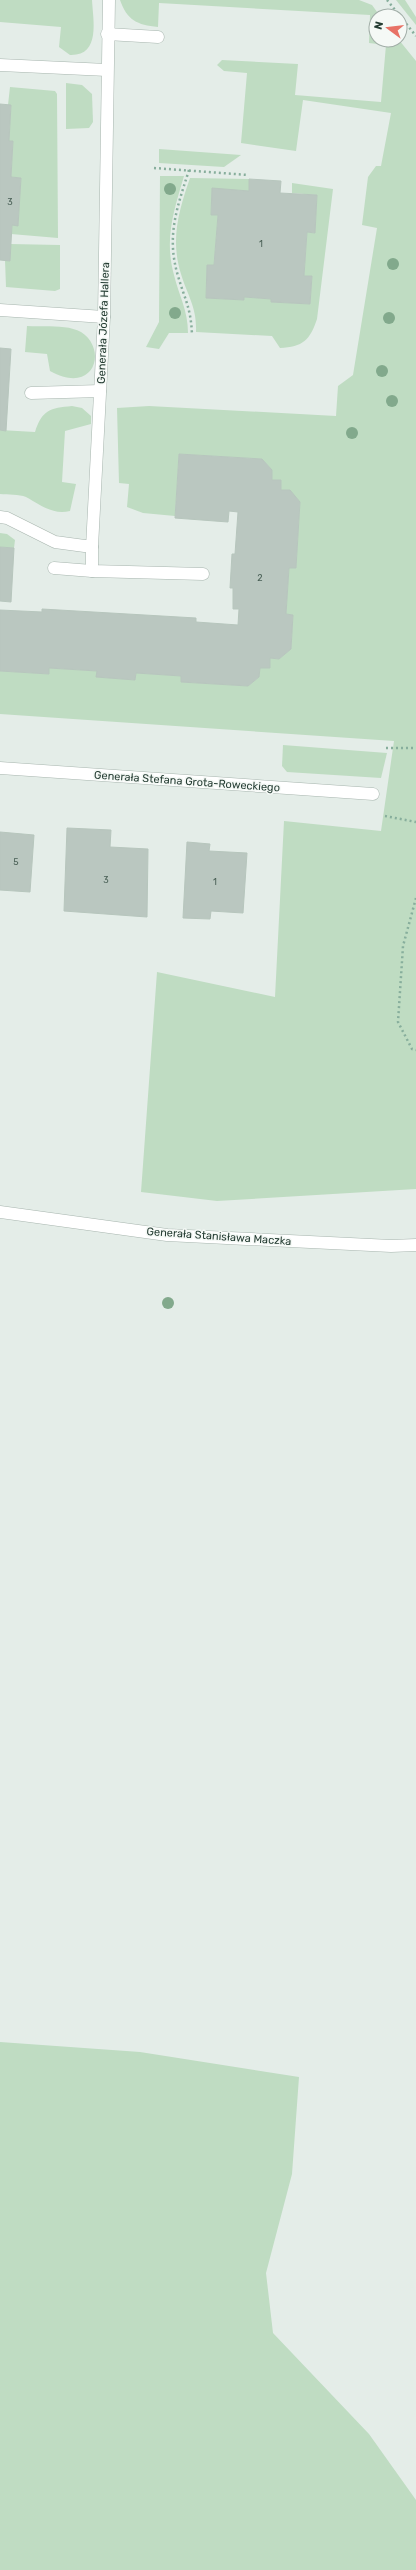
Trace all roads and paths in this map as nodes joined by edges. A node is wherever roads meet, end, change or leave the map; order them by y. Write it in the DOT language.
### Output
graph roads {
  1 [pos="109,0"];
  2 [pos="387,0"];
  3 [pos="394,8"];
  4 [pos="408,26"];
  5 [pos="107,34"];
  6 [pos="158,36"];
  7 [pos="416,36"];
  8 [pos="0,65"];
  9 [pos="107,70"];
  10 [pos="154,168"];
  11 [pos="189,170"];
  12 [pos="248,175"];
  13 [pos="0,310"];
  14 [pos="104,317"];
  15 [pos="192,335"];
  16 [pos="100,390"];
  17 [pos="31,393"];
  18 [pos="0,517"];
  19 [pos="92,547"];
  20 [pos="54,568"];
  21 [pos="92,570"];
  22 [pos="203,574"];
  23 [pos="386,748"];
  24 [pos="416,748"];
  25 [pos="0,768"];
  26 [pos="373,794"];
  27 [pos="377,814"];
  28 [pos="416,822"];
  29 [pos="416,898"];
  30 [pos="416,1050"];
  31 [pos="0,1212"];
  32 [pos="416,1245"];
  1 -- 5 [label="street, Generała Józefa Hallera"];
  2 -- 3 [label="path"];
  4 -- 7 [label="path"];
  5 -- 6 [label="street"];
  5 -- 9 [label="street, Generała Józefa Hallera"];
  8 -- 9 [label="street"];
  9 -- 14 [label="street, Generała Józefa Hallera"];
  10 -- 11 [label="path"];
  11 -- 12 [label="path"];
  11 -- 15 [label="path"];
  13 -- 14 [label="street"];
  14 -- 16 [label="street, Generała Józefa Hallera"];
  16 -- 17 [label="street"];
  16 -- 19 [label="street, Generała Józefa Hallera"];
  18 -- 19 [label="street"];
  19 -- 21 [label="street, Generała Józefa Hallera"];
  20 -- 21 [label="street"];
  21 -- 22 [label="street"];
  23 -- 24 [label="path"];
  25 -- 26 [label="street, Generała Stefana Grota-Roweckiego"];
  27 -- 28 [label="path"];
  29 -- 30 [label="path"];
  31 -- 32 [label="street, Generała Stanisława Maczka"];
}
